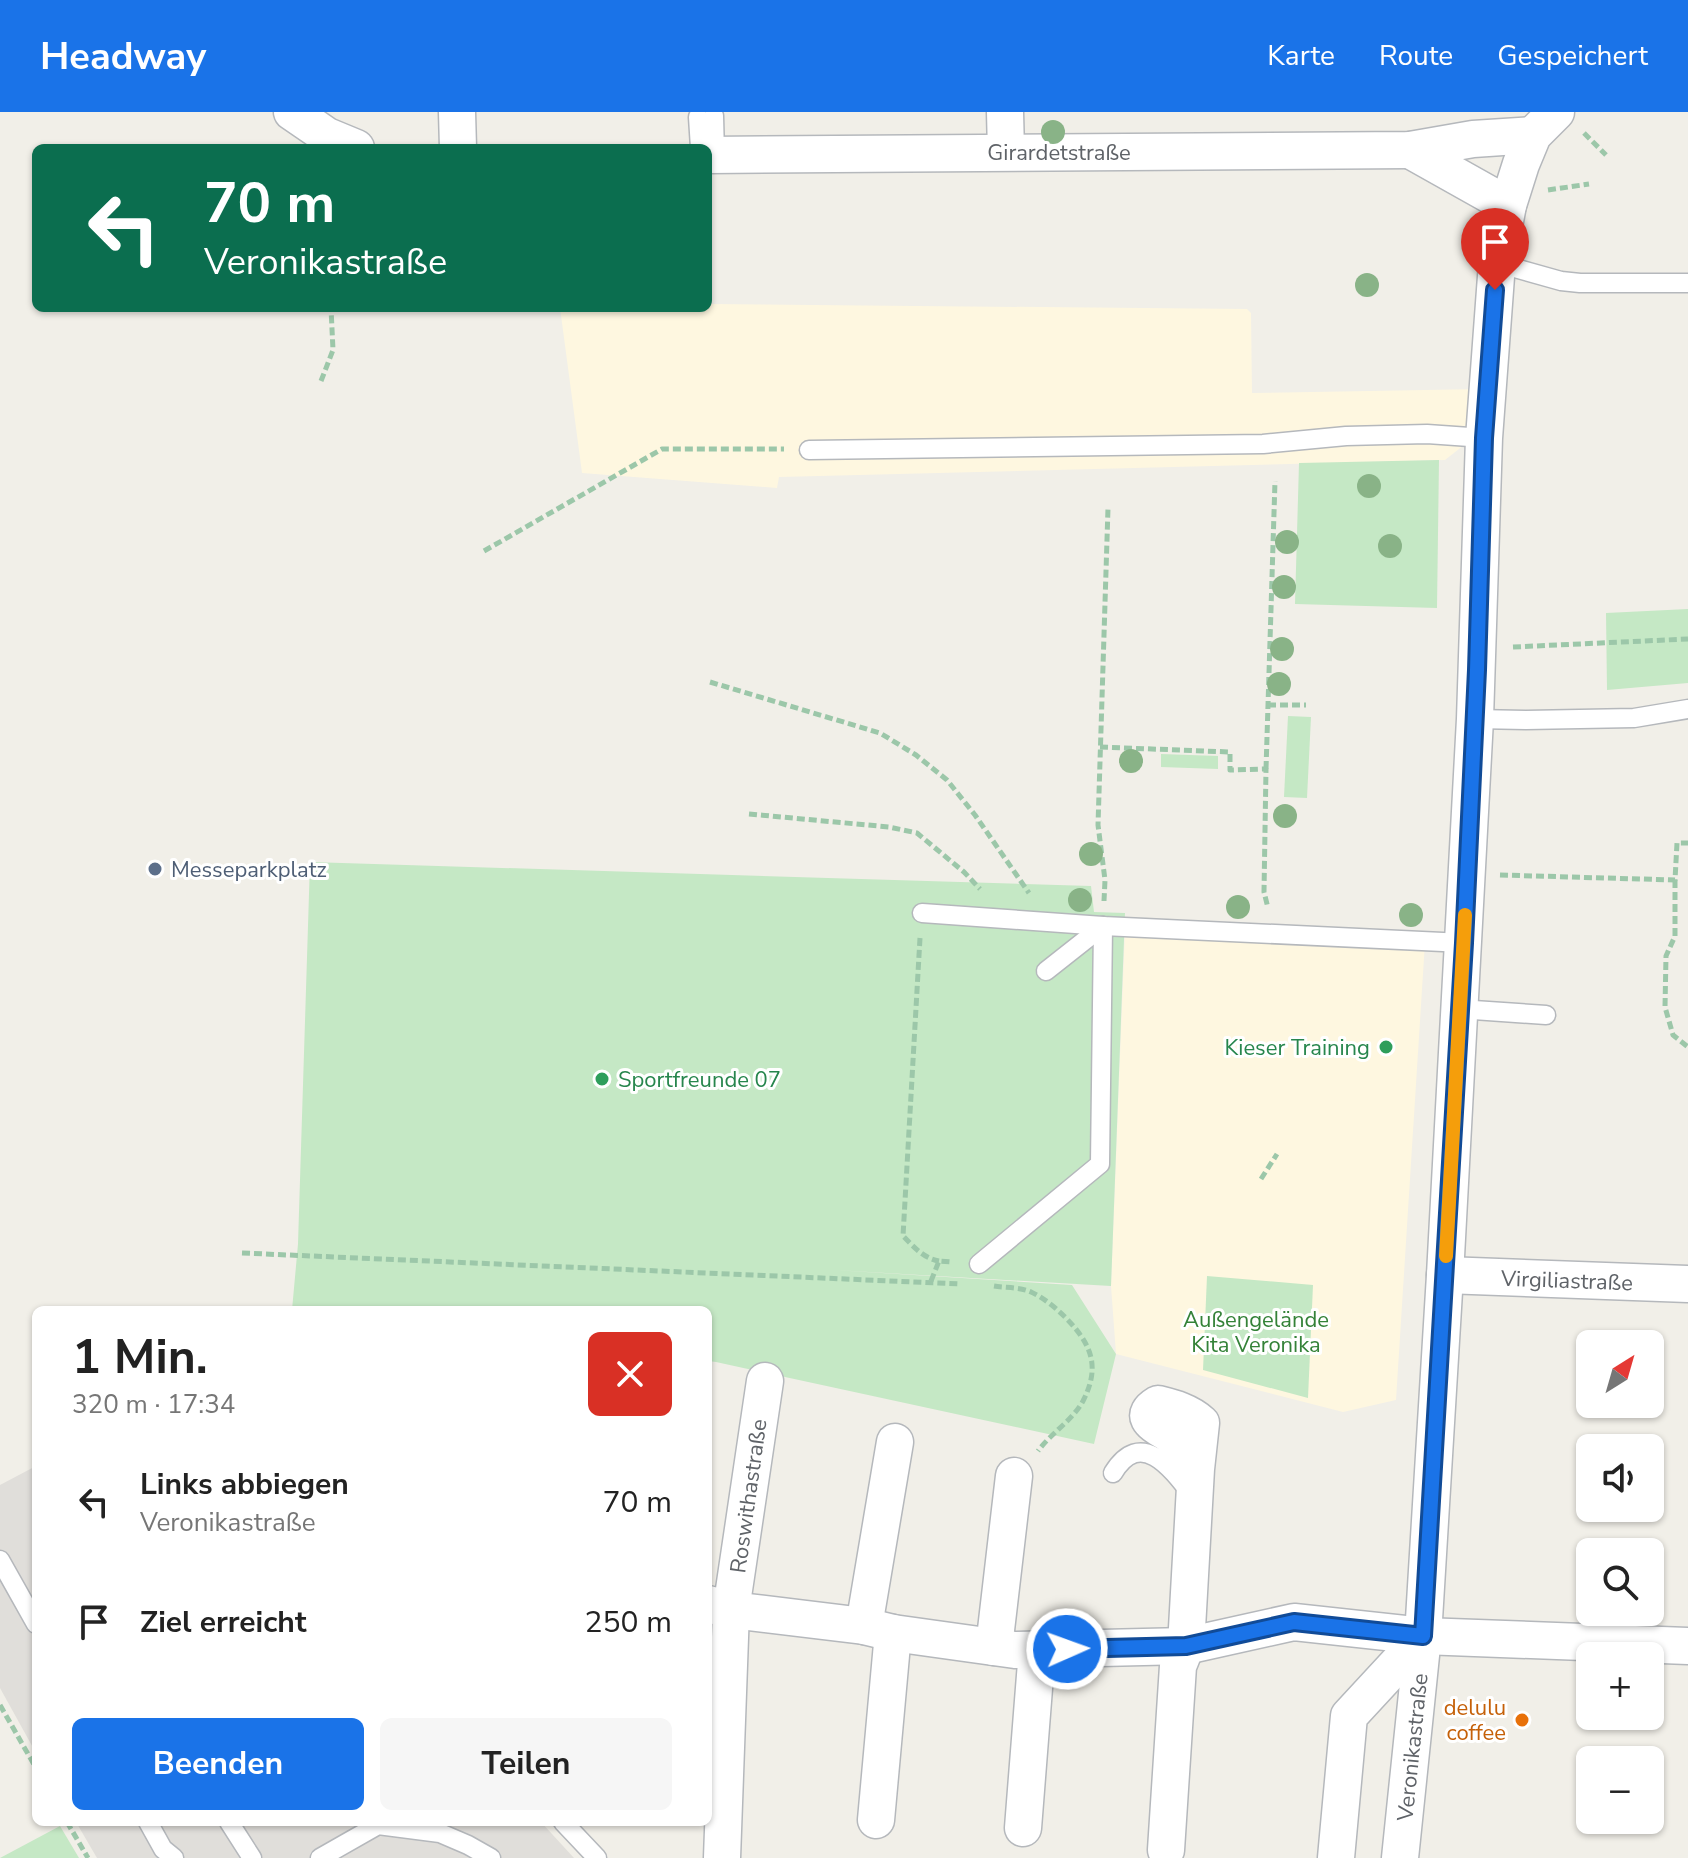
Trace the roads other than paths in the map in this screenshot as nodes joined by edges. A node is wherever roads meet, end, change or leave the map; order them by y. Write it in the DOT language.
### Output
graph roads {
  1 [pos="292,112"];
  2 [pos="457,112"];
  3 [pos="1005,112"];
  4 [pos="706,117"];
  5 [pos="1557,126"];
  6 [pos="346,144"];
  7 [pos="458,144"];
  8 [pos="708,144"];
  9 [pos="1410,150"];
  10 [pos="712,152"];
  11 [pos="1006,152"];
  12 [pos="1508,205"];
  13 [pos="1497,263"];
  14 [pos="1688,283"];
  15 [pos="1484,438"];
  16 [pos="809,450"];
  17 [pos="1688,709"];
  18 [pos="1475,719"];
  19 [pos="922,913"];
  20 [pos="1103,926"];
  21 [pos="1464,943"];
  22 [pos="1046,971"];
  23 [pos="1459,1009"];
  24 [pos="1546,1015"];
  25 [pos="979,1264"];
  26 [pos="1445,1275"];
  27 [pos="1688,1284"];
  28 [pos="765,1381"];
  29 [pos="895,1442"];
  30 [pos="1025,1464"];
  31 [pos="1113,1473"];
  32 [pos="1195,1483"];
  33 [pos="0,1560"];
  34 [pos="720,1607"];
  35 [pos="32,1617"];
  36 [pos="712,1628"];
  37 [pos="878,1630"];
  38 [pos="1423,1636"];
  39 [pos="1186,1646"];
  40 [pos="1688,1646"];
  41 [pos="994,1647"];
  42 [pos="1037,1650"];
  43 [pos="876,1820"];
  44 [pos="150,1826"];
  45 [pos="232,1826"];
  46 [pos="376,1826"];
  47 [pos="390,1826"];
  48 [pos="567,1826"];
  49 [pos="1023,1828"];
  50 [pos="1166,1850"];
  51 [pos="174,1858"];
  52 [pos="252,1858"];
  53 [pos="320,1858"];
  54 [pos="491,1858"];
  55 [pos="597,1858"];
  56 [pos="722,1858"];
  57 [pos="1336,1858"];
  58 [pos="1400,1858"];
  1 -- 6 [label="street"];
  2 -- 7 [label="street"];
  3 -- 11 [label="street"];
  4 -- 8 [label="lane"];
  5 -- 9 [label="street, Girardetstraße"];
  5 -- 12 [label="street, Veronikastraße"];
  9 -- 11 [label="street, Girardetstraße"];
  9 -- 12 [label="street, Girardetstraße"];
  10 -- 11 [label="street, Girardetstraße"];
  12 -- 13 [label="street, Veronikastraße"];
  13 -- 14 [label="lane"];
  13 -- 15 [label="street, Veronikastraße"];
  15 -- 16 [label="lane"];
  15 -- 18 [label="street, Veronikastraße"];
  17 -- 18 [label="lane"];
  18 -- 21 [label="street, Veronikastraße"];
  19 -- 20 [label="lane"];
  20 -- 21 [label="lane"];
  20 -- 22 [label="lane"];
  20 -- 25 [label="lane"];
  21 -- 23 [label="street, Veronikastraße"];
  23 -- 24 [label="lane"];
  23 -- 26 [label="street, Veronikastraße"];
  26 -- 27 [label="street, Virgiliastraße"];
  26 -- 38 [label="street, Veronikastraße"];
  28 -- 34 [label="street, Roswithastraße"];
  29 -- 37 [label="street"];
  30 -- 41 [label="street"];
  31 -- 32 [label="lane"];
  32 -- 39 [label="street"];
  33 -- 35 [label="lane"];
  34 -- 36 [label="street, Roswithastraße"];
  34 -- 37 [label="street"];
  34 -- 56 [label="street, Roswithastraße"];
  37 -- 41 [label="street"];
  37 -- 43 [label="street"];
  38 -- 39 [label="street"];
  38 -- 40 [label="street"];
  38 -- 57 [label="street, Veronikastraße"];
  38 -- 58 [label="street, Veronikastraße"];
  39 -- 42 [label="street"];
  39 -- 50 [label="street"];
  41 -- 42 [label="street"];
  42 -- 49 [label="street"];
  44 -- 51 [label="lane"];
  45 -- 52 [label="lane"];
  46 -- 53 [label="lane"];
  47 -- 54 [label="lane"];
  48 -- 55 [label="lane"];
}
